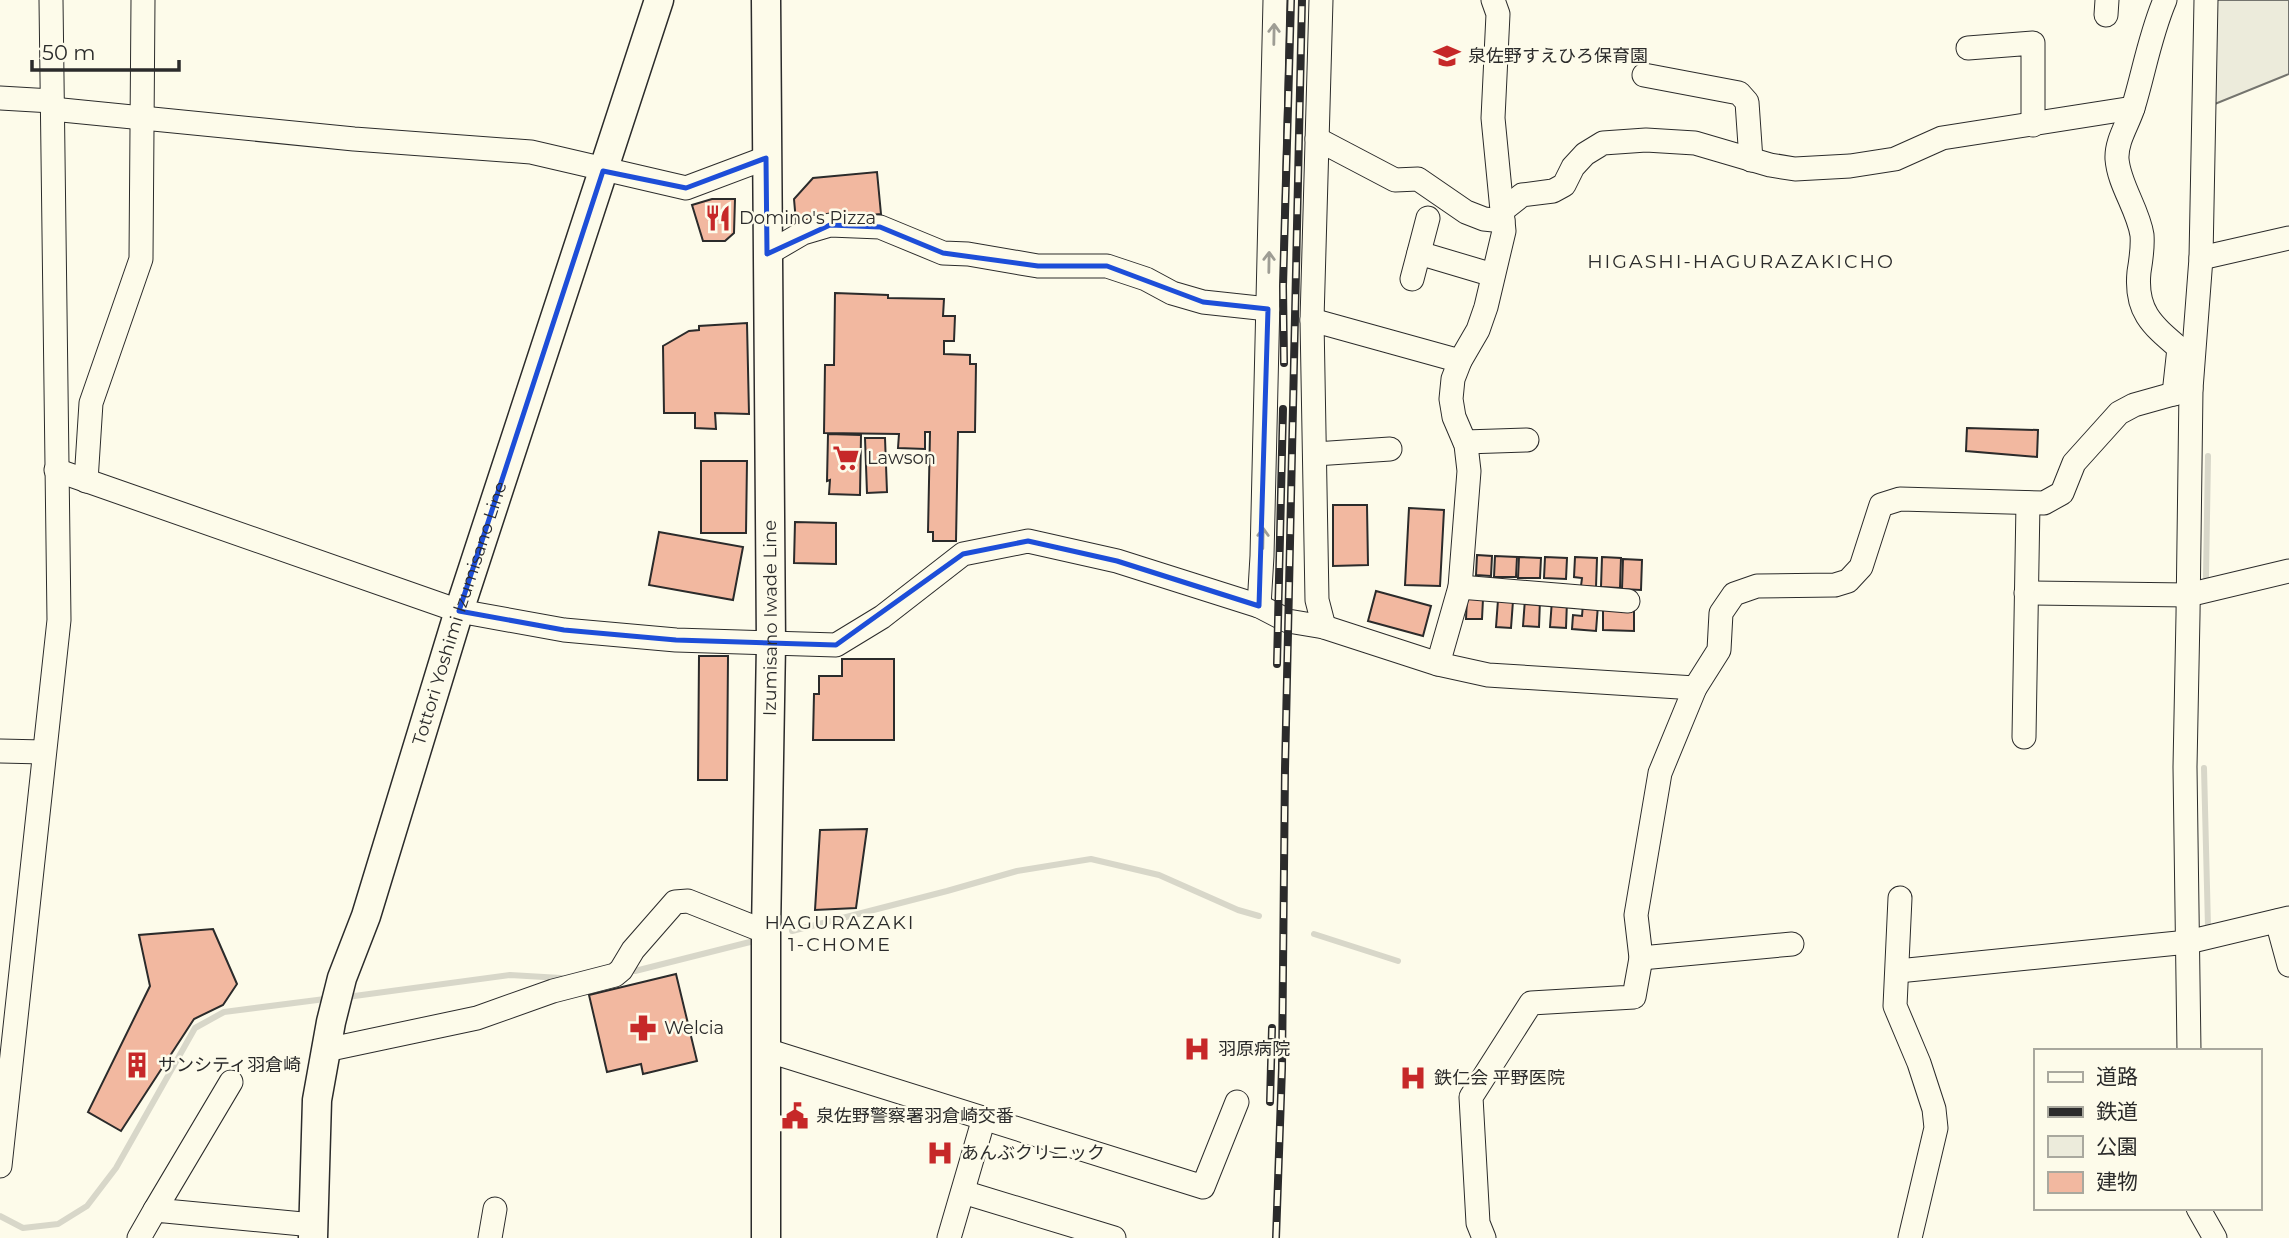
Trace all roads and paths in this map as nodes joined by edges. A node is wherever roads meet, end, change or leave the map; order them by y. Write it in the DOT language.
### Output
graph roads {
  1 [pos="51,0"];
  2 [pos="143,0"];
  3 [pos="659,0"];
  4 [pos="766,0"];
  5 [pos="1275,0"];
  6 [pos="1321,0"];
  7 [pos="1493,0"];
  8 [pos="2165,0"];
  9 [pos="2206,0"];
  10 [pos="1968,48"];
  11 [pos="1644,75"];
  12 [pos="0,98"];
  13 [pos="52,105"];
  14 [pos="2133,108"];
  15 [pos="140,118"];
  16 [pos="2033,125"];
  17 [pos="1317,139"];
  18 [pos="766,158"];
  19 [pos="1751,160"];
  20 [pos="603,170"];
  21 [pos="1503,215"];
  22 [pos="1428,218"];
  23 [pos="2289,238"];
  24 [pos="1419,253"];
  25 [pos="767,254"];
  26 [pos="2201,258"];
  27 [pos="1493,275"];
  28 [pos="1412,279"];
  29 [pos="1268,309"];
  30 [pos="1312,320"];
  31 [pos="1460,360"];
  32 [pos="2183,392"];
  33 [pos="1527,440"];
  34 [pos="1465,442"];
  35 [pos="1390,449"];
  36 [pos="1315,454"];
  37 [pos="56,470"];
  38 [pos="86,481"];
  39 [pos="2028,503"];
  40 [pos="2289,571"];
  41 [pos="1460,587"];
  42 [pos="2026,593"];
  43 [pos="2188,595"];
  44 [pos="1628,601"];
  45 [pos="1259,606"];
  46 [pos="459,611"];
  47 [pos="1324,627"];
  48 [pos="771,644"];
  49 [pos="1438,664"];
  50 [pos="1695,688"];
  51 [pos="2024,737"];
  52 [pos="0,751"];
  53 [pos="44,752"];
  54 [pos="1900,898"];
  55 [pos="2283,919"];
  56 [pos="766,932"];
  57 [pos="2188,942"];
  58 [pos="1792,944"];
  59 [pos="1641,958"];
  60 [pos="2289,965"];
  61 [pos="1898,971"];
  62 [pos="766,1049"];
  63 [pos="2189,1049"];
  64 [pos="326,1050"];
  65 [pos="231,1082"];
  66 [pos="1237,1102"];
  67 [pos="984,1118"];
  68 [pos="0,1166"];
  69 [pos="963,1192"];
  70 [pos="495,1209"];
  71 [pos="155,1210"];
  72 [pos="2199,1210"];
  73 [pos="313,1232"];
  74 [pos="139,1238"];
  75 [pos="490,1238"];
  76 [pos="766,1238"];
  77 [pos="949,1238"];
  78 [pos="1114,1238"];
  79 [pos="1484,1238"];
  80 [pos="1910,1238"];
  81 [pos="2215,1238"];
  1 -- 13 [label="street"];
  2 -- 15 [label="street"];
  3 -- 20 [label="main road, Tottori Yoshimi Izumisano Line"];
  4 -- 18 [label="main road, Izumisano Iwade Line"];
  29 -- 5 [label="street, one-way"];
  6 -- 17 [label="street"];
  7 -- 21 [label="street"];
  8 -- 14 [label="street"];
  9 -- 26 [label="street"];
  10 -- 16 [label="street"];
  11 -- 19 [label="street"];
  12 -- 13 [label="street"];
  13 -- 15 [label="street"];
  13 -- 37 [label="street"];
  14 -- 16 [label="street"];
  14 -- 32 [label="street"];
  15 -- 20 [label="street"];
  15 -- 38 [label="street"];
  16 -- 19 [label="street"];
  17 -- 21 [label="street"];
  17 -- 30 [label="street"];
  18 -- 20 [label="street"];
  18 -- 25 [label="main road, Izumisano Iwade Line"];
  19 -- 21 [label="street"];
  20 -- 46 [label="main road, Tottori Yoshimi Izumisano Line"];
  21 -- 27 [label="street"];
  22 -- 24 [label="street"];
  23 -- 26 [label="street"];
  24 -- 27 [label="street"];
  24 -- 28 [label="street"];
  25 -- 29 [label="street"];
  25 -- 48 [label="main road, Izumisano Iwade Line"];
  26 -- 32 [label="street"];
  27 -- 31 [label="street"];
  45 -- 29 [label="street, one-way"];
  30 -- 31 [label="street"];
  30 -- 36 [label="street"];
  31 -- 34 [label="street"];
  32 -- 39 [label="street"];
  32 -- 43 [label="street"];
  33 -- 34 [label="street"];
  34 -- 41 [label="street"];
  35 -- 36 [label="street"];
  36 -- 47 [label="street"];
  37 -- 38 [label="street"];
  37 -- 53 [label="street"];
  38 -- 46 [label="street"];
  39 -- 42 [label="street"];
  39 -- 50 [label="street"];
  40 -- 43 [label="street"];
  41 -- 44 [label="street"];
  41 -- 49 [label="street"];
  42 -- 43 [label="street"];
  42 -- 51 [label="street"];
  43 -- 57 [label="street"];
  45 -- 47 [label="street"];
  45 -- 48 [label="street"];
  46 -- 48 [label="street"];
  46 -- 64 [label="main road, Tottori Yoshimi Izumisano Line"];
  47 -- 49 [label="street"];
  48 -- 56 [label="main road, Izumisano Iwade Line"];
  49 -- 50 [label="street"];
  50 -- 59 [label="street"];
  52 -- 53 [label="street"];
  53 -- 68 [label="street"];
  54 -- 61 [label="street"];
  55 -- 57 [label="street"];
  55 -- 60 [label="street"];
  56 -- 62 [label="main road, Izumisano Iwade Line"];
  56 -- 64 [label="street"];
  57 -- 61 [label="street"];
  57 -- 63 [label="street"];
  58 -- 59 [label="street"];
  59 -- 79 [label="street"];
  61 -- 80 [label="street"];
  62 -- 67 [label="street"];
  62 -- 76 [label="main road, Izumisano Iwade Line"];
  64 -- 73 [label="main road, Tottori Yoshimi Izumisano Line"];
  65 -- 71 [label="street"];
  66 -- 67 [label="street"];
  67 -- 69 [label="street"];
  69 -- 77 [label="street"];
  69 -- 78 [label="street"];
  70 -- 75 [label="street"];
  71 -- 73 [label="street"];
  71 -- 74 [label="street"];
  72 -- 81 [label="street"];
}
